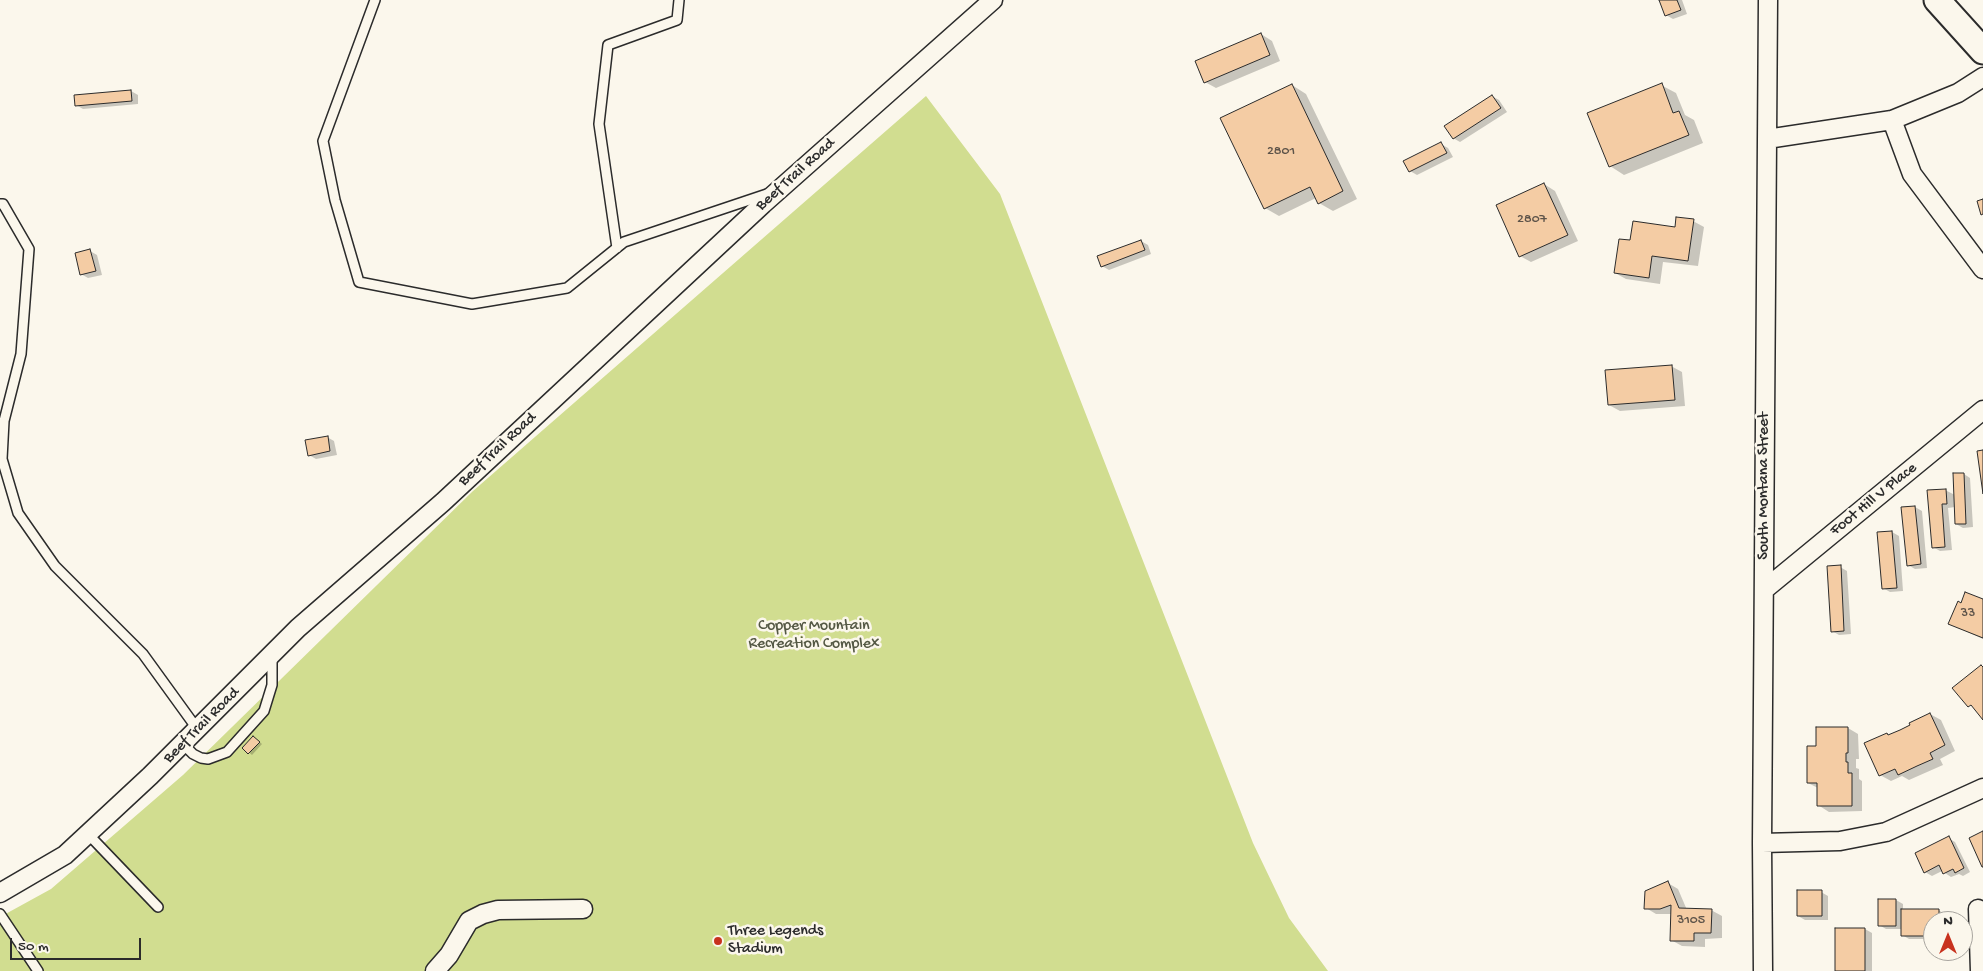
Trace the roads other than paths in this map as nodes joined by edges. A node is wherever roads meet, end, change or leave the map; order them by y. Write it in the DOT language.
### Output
graph roads {
  1 [pos="375,0"];
  2 [pos="680,0"];
  3 [pos="993,0"];
  4 [pos="1768,0"];
  5 [pos="1937,0"];
  6 [pos="1983,51"];
  7 [pos="1983,77"];
  8 [pos="1892,120"];
  9 [pos="1767,139"];
  10 [pos="779,189"];
  11 [pos="0,204"];
  12 [pos="617,248"];
  13 [pos="1983,269"];
  14 [pos="1983,410"];
  15 [pos="1764,590"];
  16 [pos="272,657"];
  17 [pos="198,730"];
  18 [pos="183,744"];
  19 [pos="1983,788"];
  20 [pos="88,834"];
  21 [pos="1762,843"];
  22 [pos="0,893"];
  23 [pos="158,907"];
  24 [pos="1978,909"];
  25 [pos="583,910"];
  26 [pos="0,914"];
  27 [pos="38,971"];
  28 [pos="435,971"];
  29 [pos="1763,971"];
  30 [pos="1980,971"];
  1 -- 12 [label="lane"];
  2 -- 12 [label="lane"];
  3 -- 10 [label="street, Beef Trail Road"];
  4 -- 9 [label="street, South Montana Street"];
  5 -- 6 [label="street"];
  7 -- 8 [label="street"];
  8 -- 9 [label="street"];
  8 -- 13 [label="street"];
  9 -- 15 [label="street, South Montana Street"];
  10 -- 12 [label="lane"];
  10 -- 16 [label="street, Beef Trail Road"];
  11 -- 17 [label="lane"];
  14 -- 15 [label="street, Foot Hill V Place"];
  15 -- 21 [label="street, South Montana Street"];
  16 -- 17 [label="street, Beef Trail Road"];
  16 -- 18 [label="lane"];
  17 -- 18 [label="street, Beef Trail Road"];
  18 -- 20 [label="street, Beef Trail Road"];
  19 -- 21 [label="street"];
  20 -- 22 [label="street, Beef Trail Road"];
  20 -- 23 [label="lane"];
  21 -- 29 [label="street, South Montana Street"];
  24 -- 30 [label="street"];
  25 -- 28 [label="street"];
  26 -- 27 [label="lane"];
}
